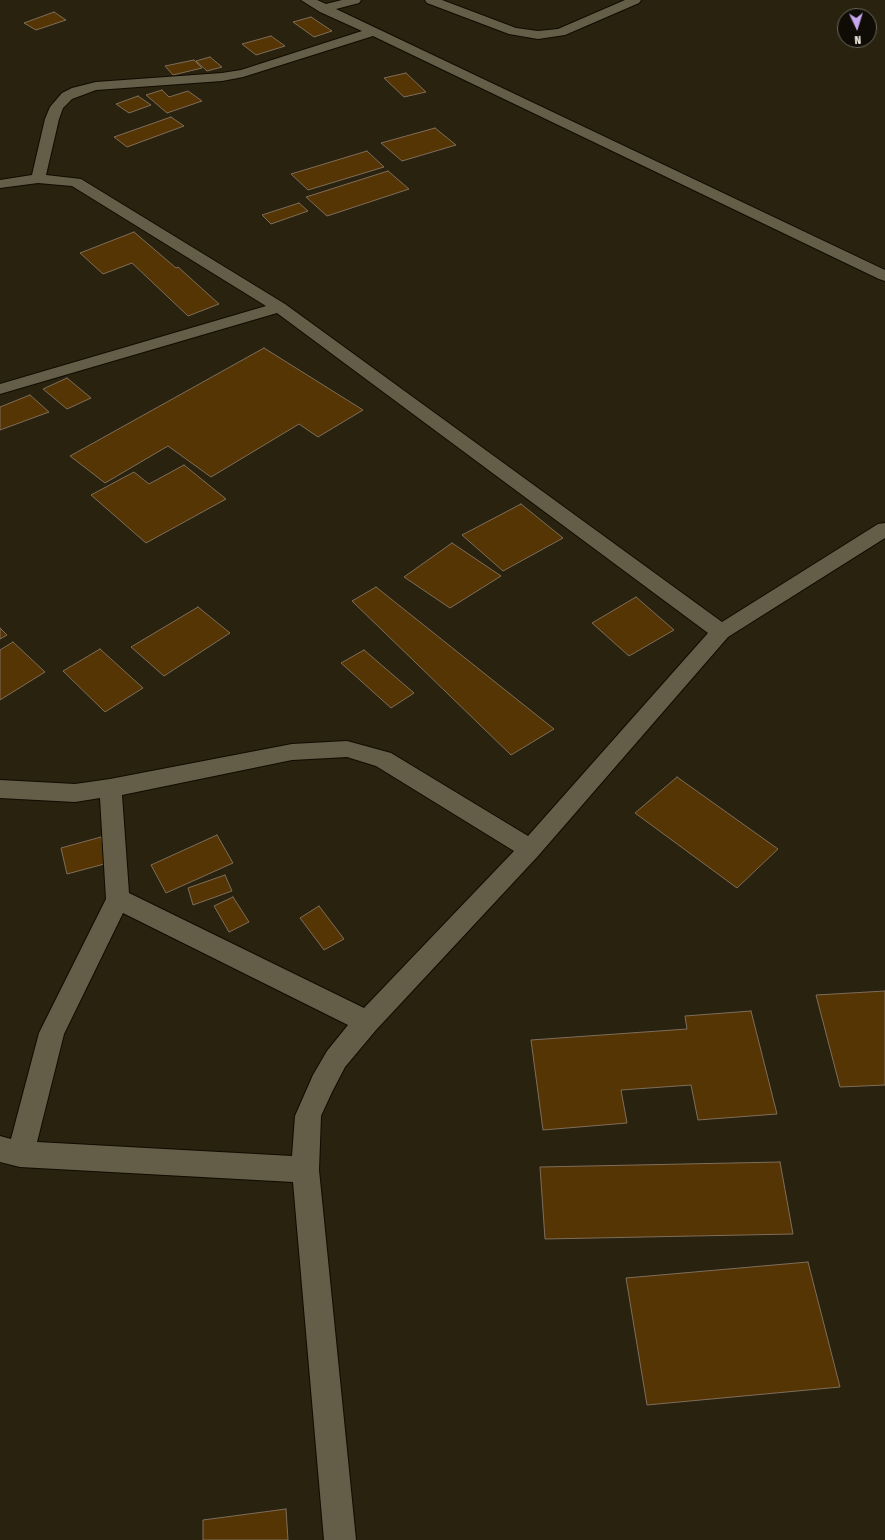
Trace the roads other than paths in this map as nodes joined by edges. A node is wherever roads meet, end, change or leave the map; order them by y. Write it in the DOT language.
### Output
graph roads {
  1 [pos="307,0"];
  2 [pos="355,0"];
  3 [pos="431,0"];
  4 [pos="635,0"];
  5 [pos="324,9"];
  6 [pos="373,32"];
  7 [pos="38,179"];
  8 [pos="0,184"];
  9 [pos="885,276"];
  10 [pos="279,307"];
  11 [pos="0,389"];
  12 [pos="885,529"];
  13 [pos="721,632"];
  14 [pos="110,788"];
  15 [pos="0,789"];
  16 [pos="530,849"];
  17 [pos="118,899"];
  18 [pos="367,1022"];
  19 [pos="10,1152"];
  20 [pos="305,1170"];
  21 [pos="340,1540"];
  1 -- 5 [label="street"];
  2 -- 5 [label="street"];
  3 -- 4 [label="street"];
  5 -- 6 [label="street"];
  6 -- 7 [label="street"];
  6 -- 9 [label="street"];
  7 -- 8 [label="street"];
  7 -- 10 [label="street"];
  10 -- 11 [label="street"];
  10 -- 13 [label="street"];
  12 -- 13 [label="street"];
  13 -- 16 [label="street"];
  14 -- 15 [label="street"];
  14 -- 16 [label="street"];
  14 -- 17 [label="street"];
  16 -- 18 [label="street"];
  17 -- 18 [label="street"];
  17 -- 19 [label="street"];
  18 -- 20 [label="street"];
  19 -- 20 [label="street"];
  20 -- 21 [label="street"];
}
